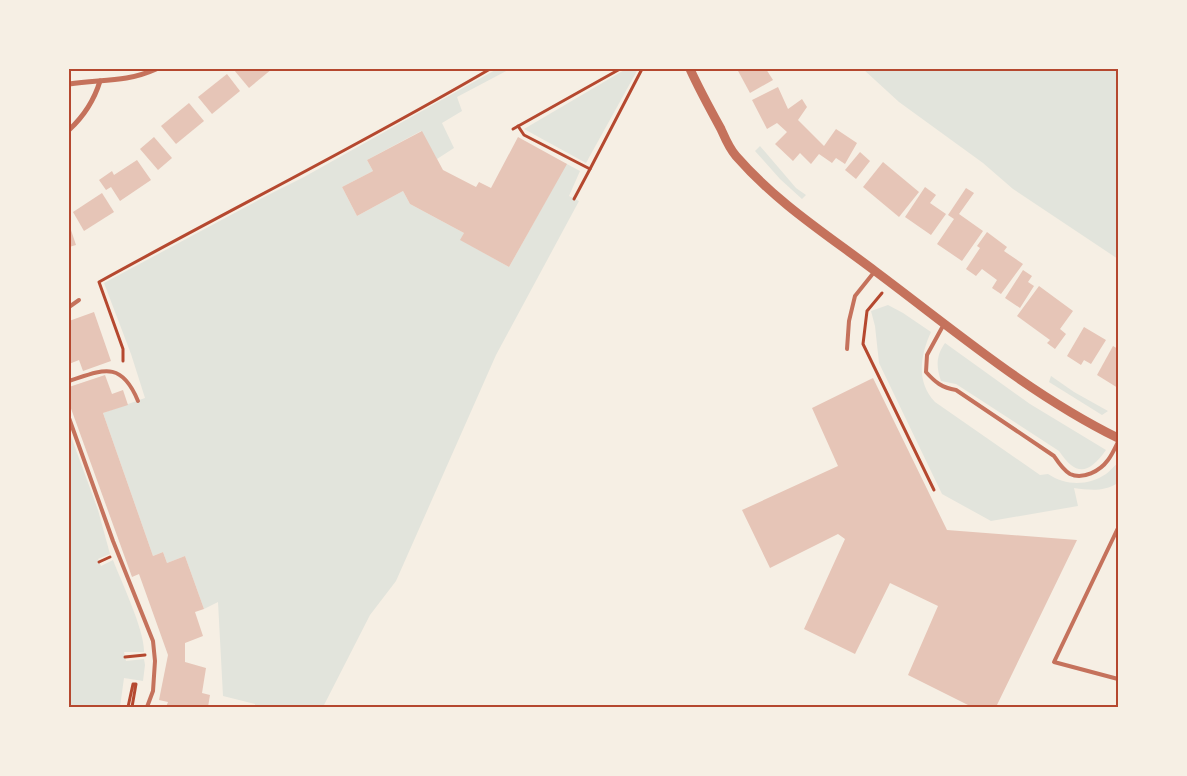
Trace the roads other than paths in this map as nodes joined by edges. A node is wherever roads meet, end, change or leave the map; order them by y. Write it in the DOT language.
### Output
graph roads {
  1 [pos="156,69"];
  2 [pos="690,69"];
  3 [pos="100,81"];
  4 [pos="69,84"];
  5 [pos="69,130"];
  6 [pos="875,271"];
  7 [pos="79,300"];
  8 [pos="69,307"];
  9 [pos="944,324"];
  10 [pos="847,349"];
  11 [pos="69,380"];
  12 [pos="138,401"];
  13 [pos="69,418"];
  14 [pos="1118,438"];
  15 [pos="1118,442"];
  16 [pos="1118,528"];
  17 [pos="1118,679"];
  18 [pos="147,707"];
  1 -- 3 [label="street"];
  2 -- 6 [label="street"];
  3 -- 4 [label="street"];
  3 -- 5 [label="street"];
  6 -- 9 [label="street"];
  6 -- 10 [label="lane"];
  7 -- 8 [label="lane"];
  9 -- 14 [label="street"];
  9 -- 15 [label="lane"];
  11 -- 12 [label="lane"];
  13 -- 18 [label="lane"];
  16 -- 17 [label="lane"];
}
